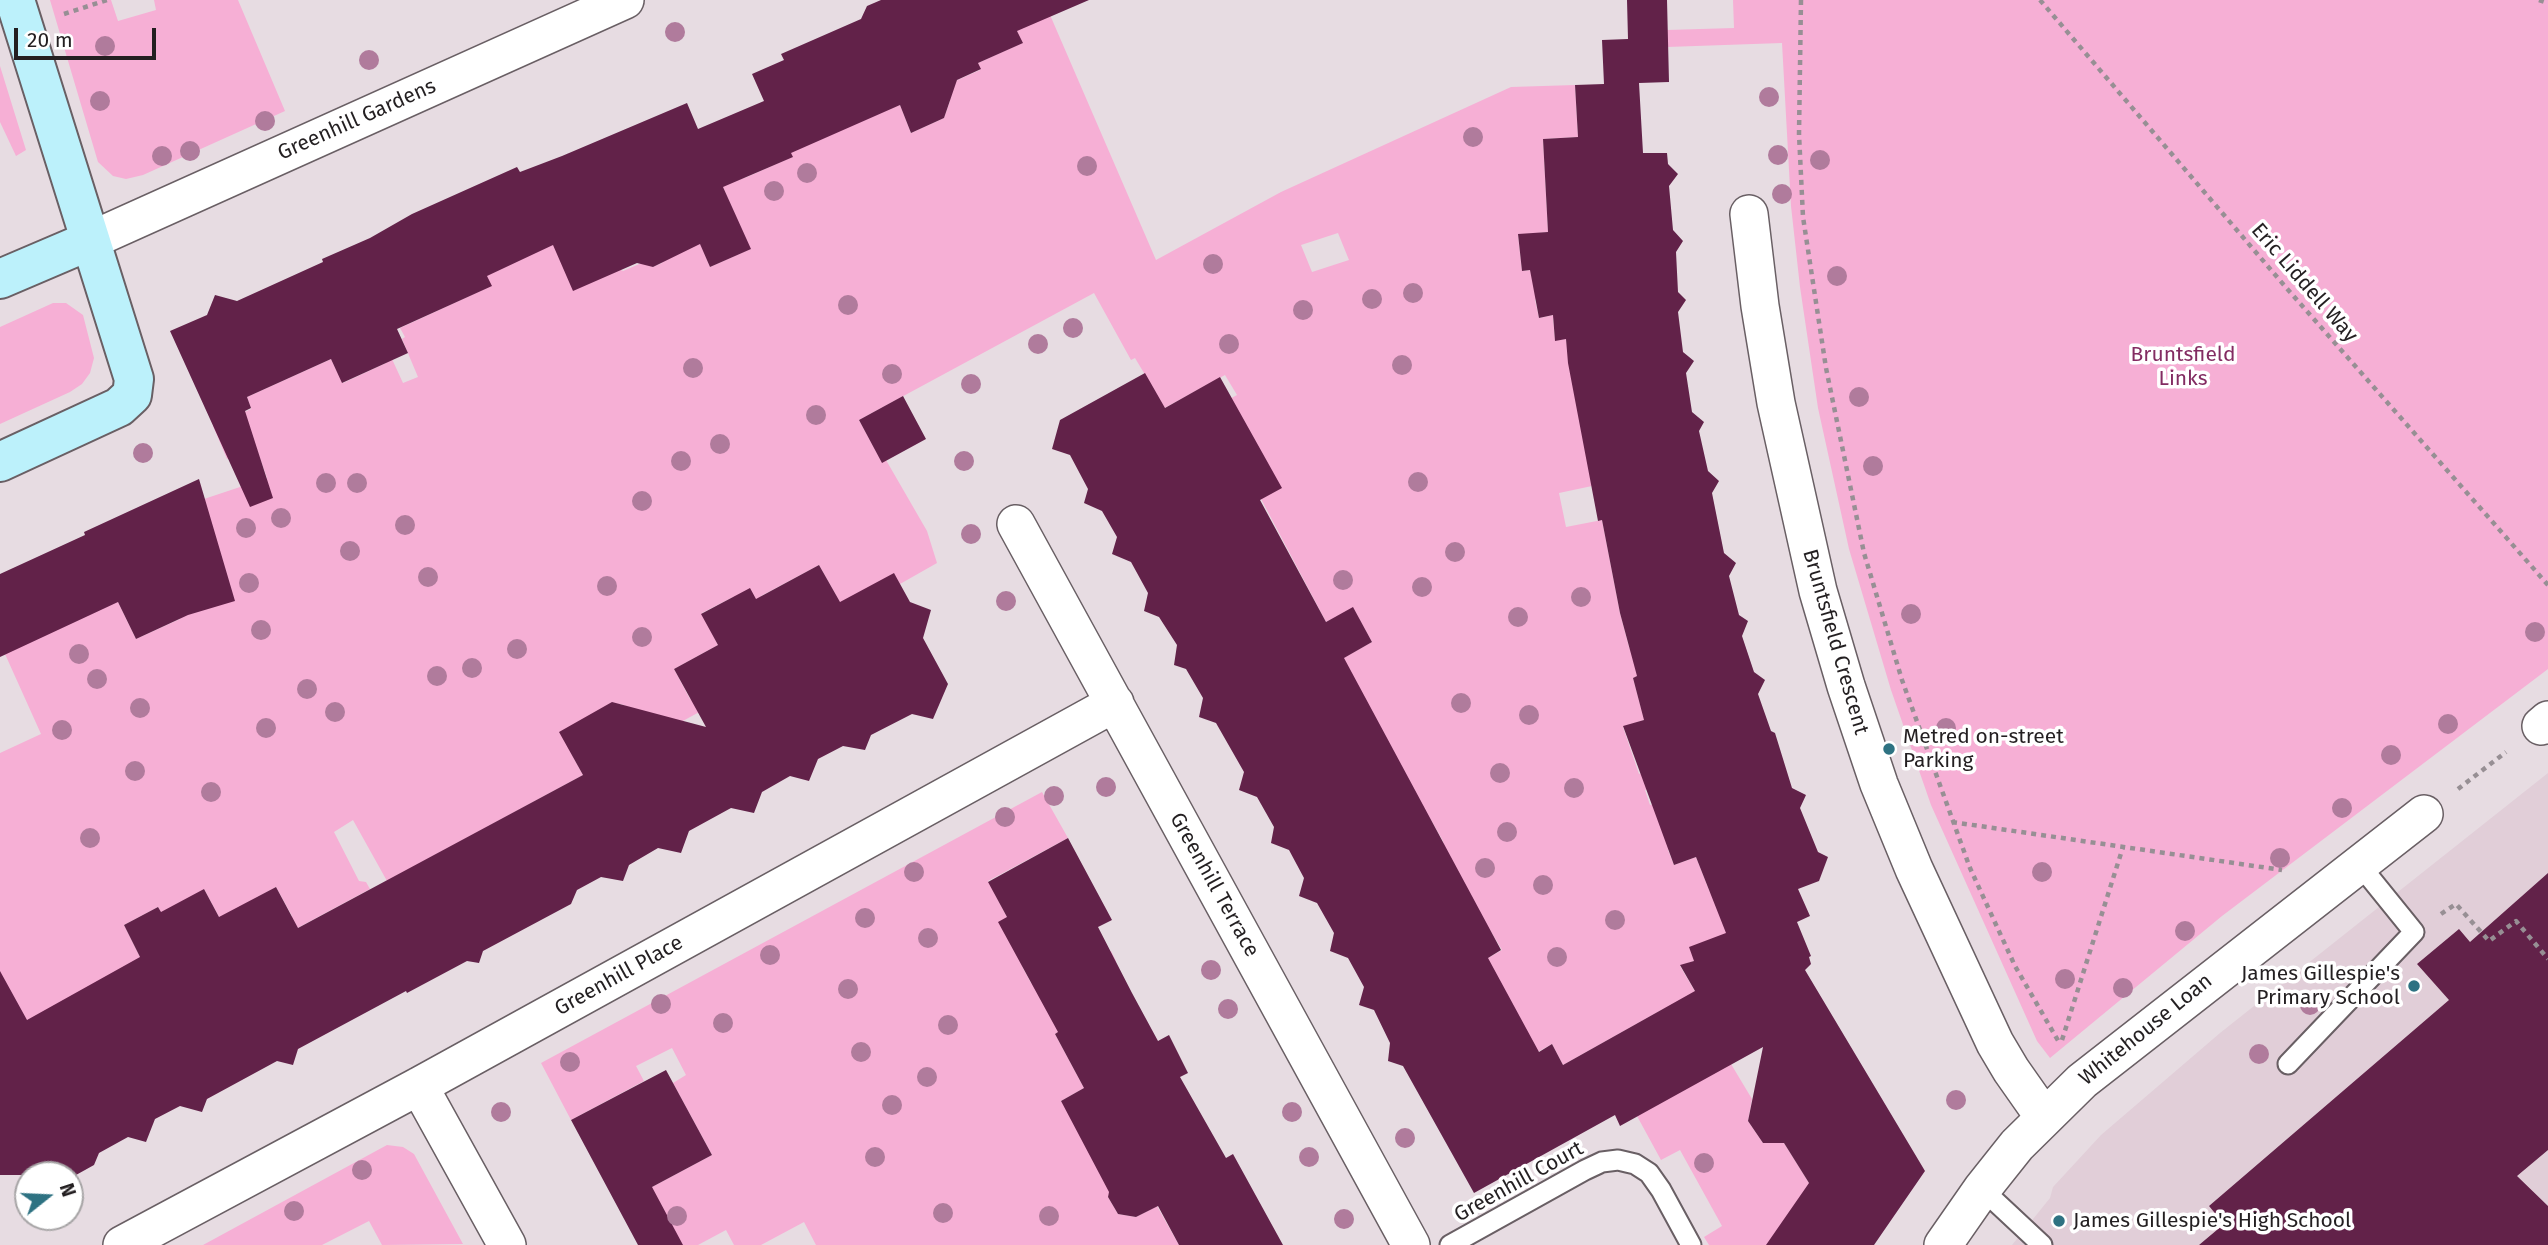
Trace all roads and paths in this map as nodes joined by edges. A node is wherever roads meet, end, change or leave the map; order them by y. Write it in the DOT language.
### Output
graph roads {
  1 [pos="15,0"];
  2 [pos="107,0"];
  3 [pos="625,0"];
  4 [pos="1801,0"];
  5 [pos="2040,0"];
  6 [pos="2539,0"];
  7 [pos="2548,3"];
  8 [pos="60,15"];
  9 [pos="1749,214"];
  10 [pos="89,241"];
  11 [pos="0,279"];
  12 [pos="0,461"];
  13 [pos="1016,524"];
  14 [pos="2548,585"];
  15 [pos="1115,704"];
  16 [pos="2544,723"];
  17 [pos="2424,814"];
  18 [pos="1952,822"];
  19 [pos="2123,847"];
  20 [pos="2349,871"];
  21 [pos="2413,932"];
  22 [pos="2548,959"];
  23 [pos="2060,1045"];
  24 [pos="2288,1064"];
  25 [pos="2082,1081"];
  26 [pos="419,1086"];
  27 [pos="2044,1117"];
  28 [pos="1982,1189"];
  29 [pos="122,1245"];
  30 [pos="507,1245"];
  31 [pos="1411,1245"];
  32 [pos="1450,1245"];
  33 [pos="1691,1245"];
  34 [pos="1942,1245"];
  35 [pos="2042,1245"];
  1 -- 10 [label="street"];
  2 -- 8 [label="path"];
  3 -- 10 [label="street, Greenhill Gardens"];
  4 -- 18 [label="path"];
  5 -- 14 [label="path, Eric Liddell Way"];
  6 -- 7 [label="path"];
  9 -- 27 [label="street, Bruntsfield Crescent"];
  10 -- 11 [label="street, Greenhill Gardens"];
  10 -- 12 [label="street"];
  13 -- 15 [label="street, Greenhill Terrace"];
  15 -- 26 [label="street, Greenhill Place"];
  15 -- 31 [label="street, Greenhill Terrace"];
  16 -- 17 [label="path"];
  17 -- 20 [label="street, Whitehouse Loan"];
  18 -- 19 [label="path"];
  18 -- 23 [label="path"];
  19 -- 20 [label="path"];
  19 -- 23 [label="path"];
  20 -- 21 [label="lane"];
  20 -- 25 [label="street, Whitehouse Loan"];
  21 -- 22 [label="path"];
  21 -- 24 [label="lane"];
  23 -- 25 [label="path"];
  25 -- 27 [label="street, Whitehouse Loan"];
  26 -- 29 [label="street, Greenhill Place"];
  26 -- 30 [label="street"];
  27 -- 28 [label="street, Whitehouse Loan"];
  28 -- 34 [label="street, Whitehouse Loan"];
  28 -- 35 [label="lane"];
  32 -- 33 [label="lane, Greenhill Court"];
}
